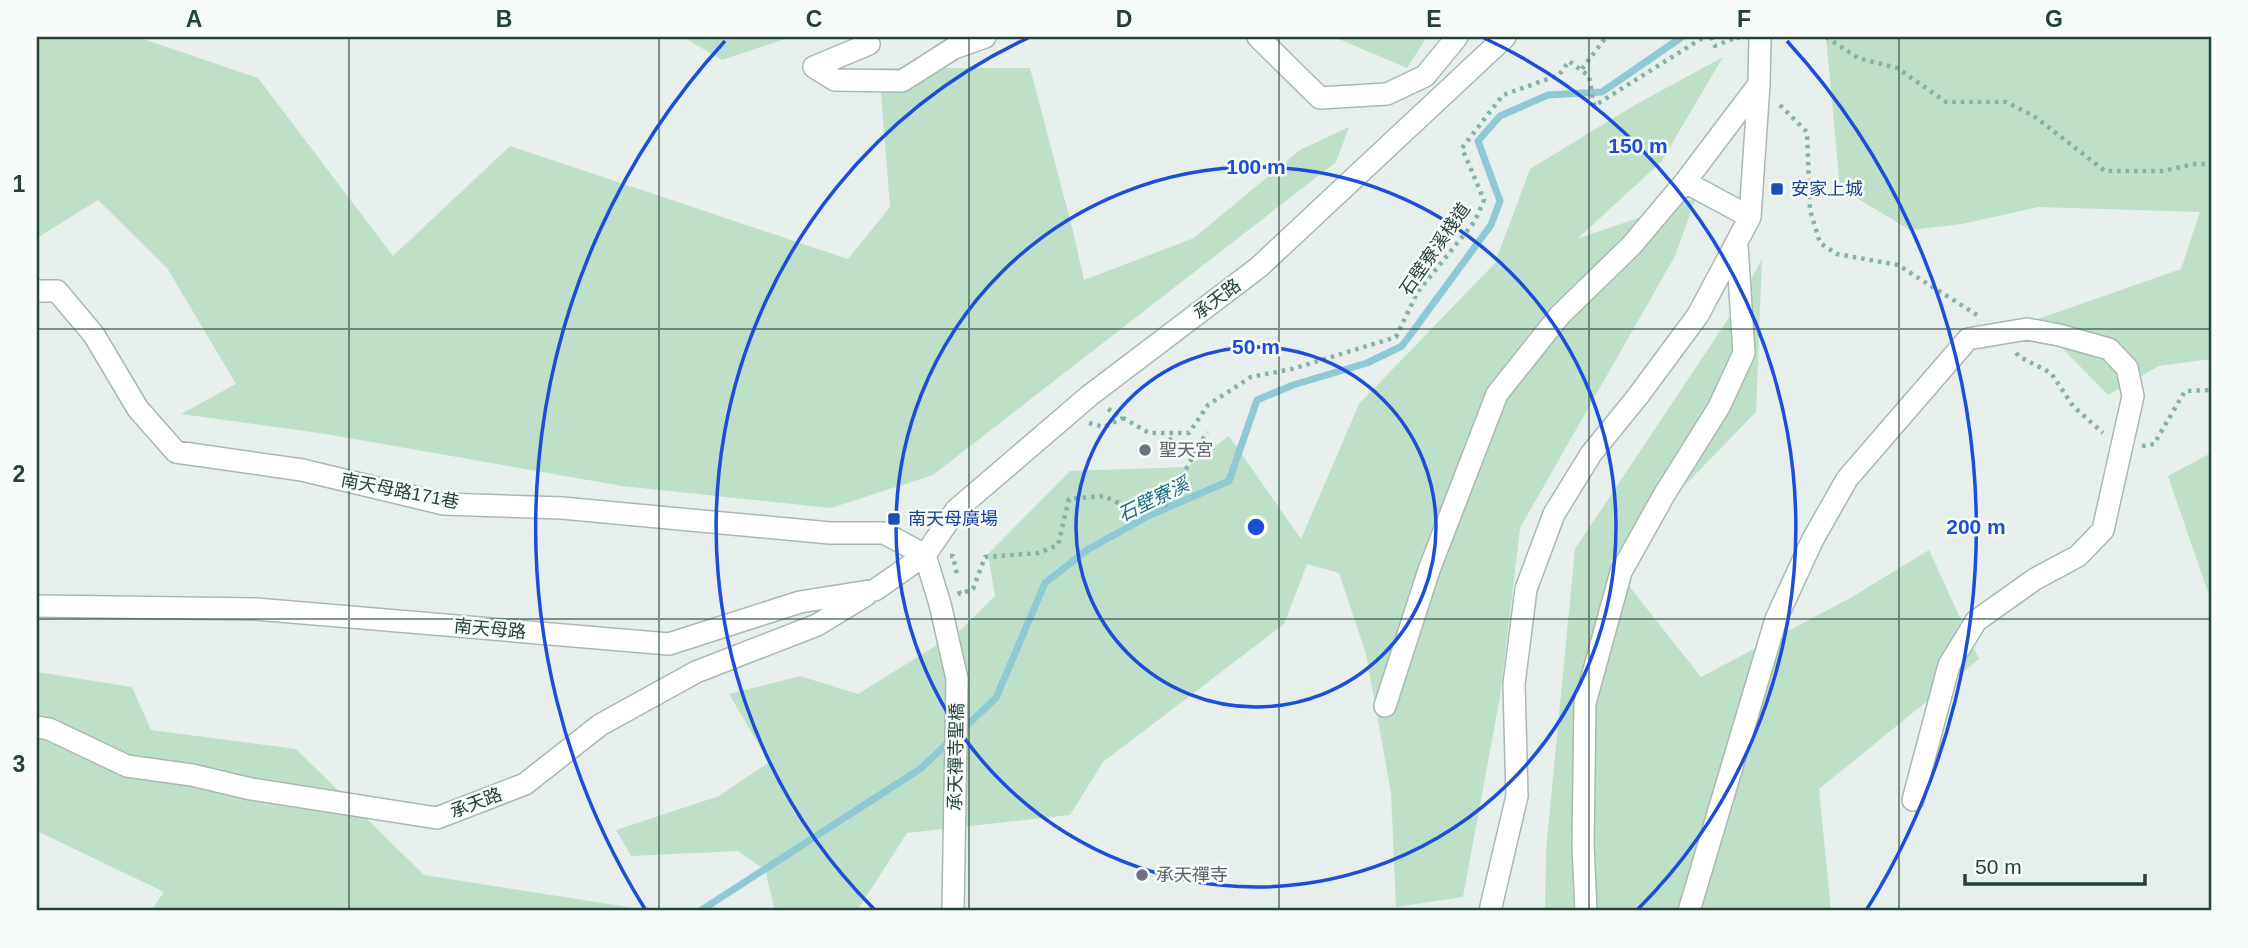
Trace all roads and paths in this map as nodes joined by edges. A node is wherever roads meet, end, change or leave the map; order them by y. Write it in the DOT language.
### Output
graph roads {
  1 [pos="985,37"];
  2 [pos="1258,37"];
  3 [pos="1457,37"];
  4 [pos="1505,37"];
  5 [pos="1606,37"];
  6 [pos="1704,37"];
  7 [pos="1711,37"];
  8 [pos="1826,37"];
  9 [pos="869,44"];
  10 [pos="1760,44"];
  11 [pos="1582,69"];
  12 [pos="1759,84"];
  13 [pos="2211,163"];
  14 [pos="1685,182"];
  15 [pos="1750,217"];
  16 [pos="1737,245"];
  17 [pos="37,291"];
  18 [pos="1998,333"];
  19 [pos="2211,390"];
  20 [pos="1088,396"];
  21 [pos="1189,433"];
  22 [pos="1176,435"];
  23 [pos="1163,446"];
  24 [pos="2122,447"];
  25 [pos="925,555"];
  26 [pos="875,590"];
  27 [pos="37,606"];
  28 [pos="1385,706"];
  29 [pos="37,727"];
  30 [pos="1913,800"];
  31 [pos="2211,902"];
  32 [pos="953,911"];
  33 [pos="1490,911"];
  34 [pos="1586,911"];
  35 [pos="1689,911"];
  36 [pos="2210,911"];
  1 -- 9 [label="street"];
  2 -- 3 [label="street"];
  4 -- 20 [label="street, 承天路"];
  5 -- 11 [label="path"];
  6 -- 11 [label="path"];
  7 -- 10 [label="path"];
  8 -- 13 [label="path"];
  10 -- 12 [label="street"];
  11 -- 21 [label="path, 石壁寮溪棧道"];
  12 -- 14 [label="street"];
  12 -- 15 [label="street"];
  12 -- 18 [label="path"];
  14 -- 15 [label="street"];
  14 -- 28 [label="street"];
  15 -- 16 [label="street"];
  16 -- 33 [label="street"];
  16 -- 34 [label="street"];
  17 -- 25 [label="street, 南天母路171巷"];
  18 -- 24 [label="path"];
  18 -- 24 [label="street"];
  18 -- 35 [label="street"];
  19 -- 24 [label="path"];
  20 -- 22 [label="path"];
  20 -- 25 [label="street, 承天路"];
  21 -- 22 [label="path"];
  21 -- 25 [label="path"];
  22 -- 23 [label="path"];
  24 -- 30 [label="street"];
  25 -- 26 [label="street, 南天母路"];
  25 -- 32 [label="street, 承天禪寺聖橋"];
  26 -- 27 [label="street, 南天母路"];
  26 -- 29 [label="street, 承天路"];
  31 -- 36 [label="path"];
}
